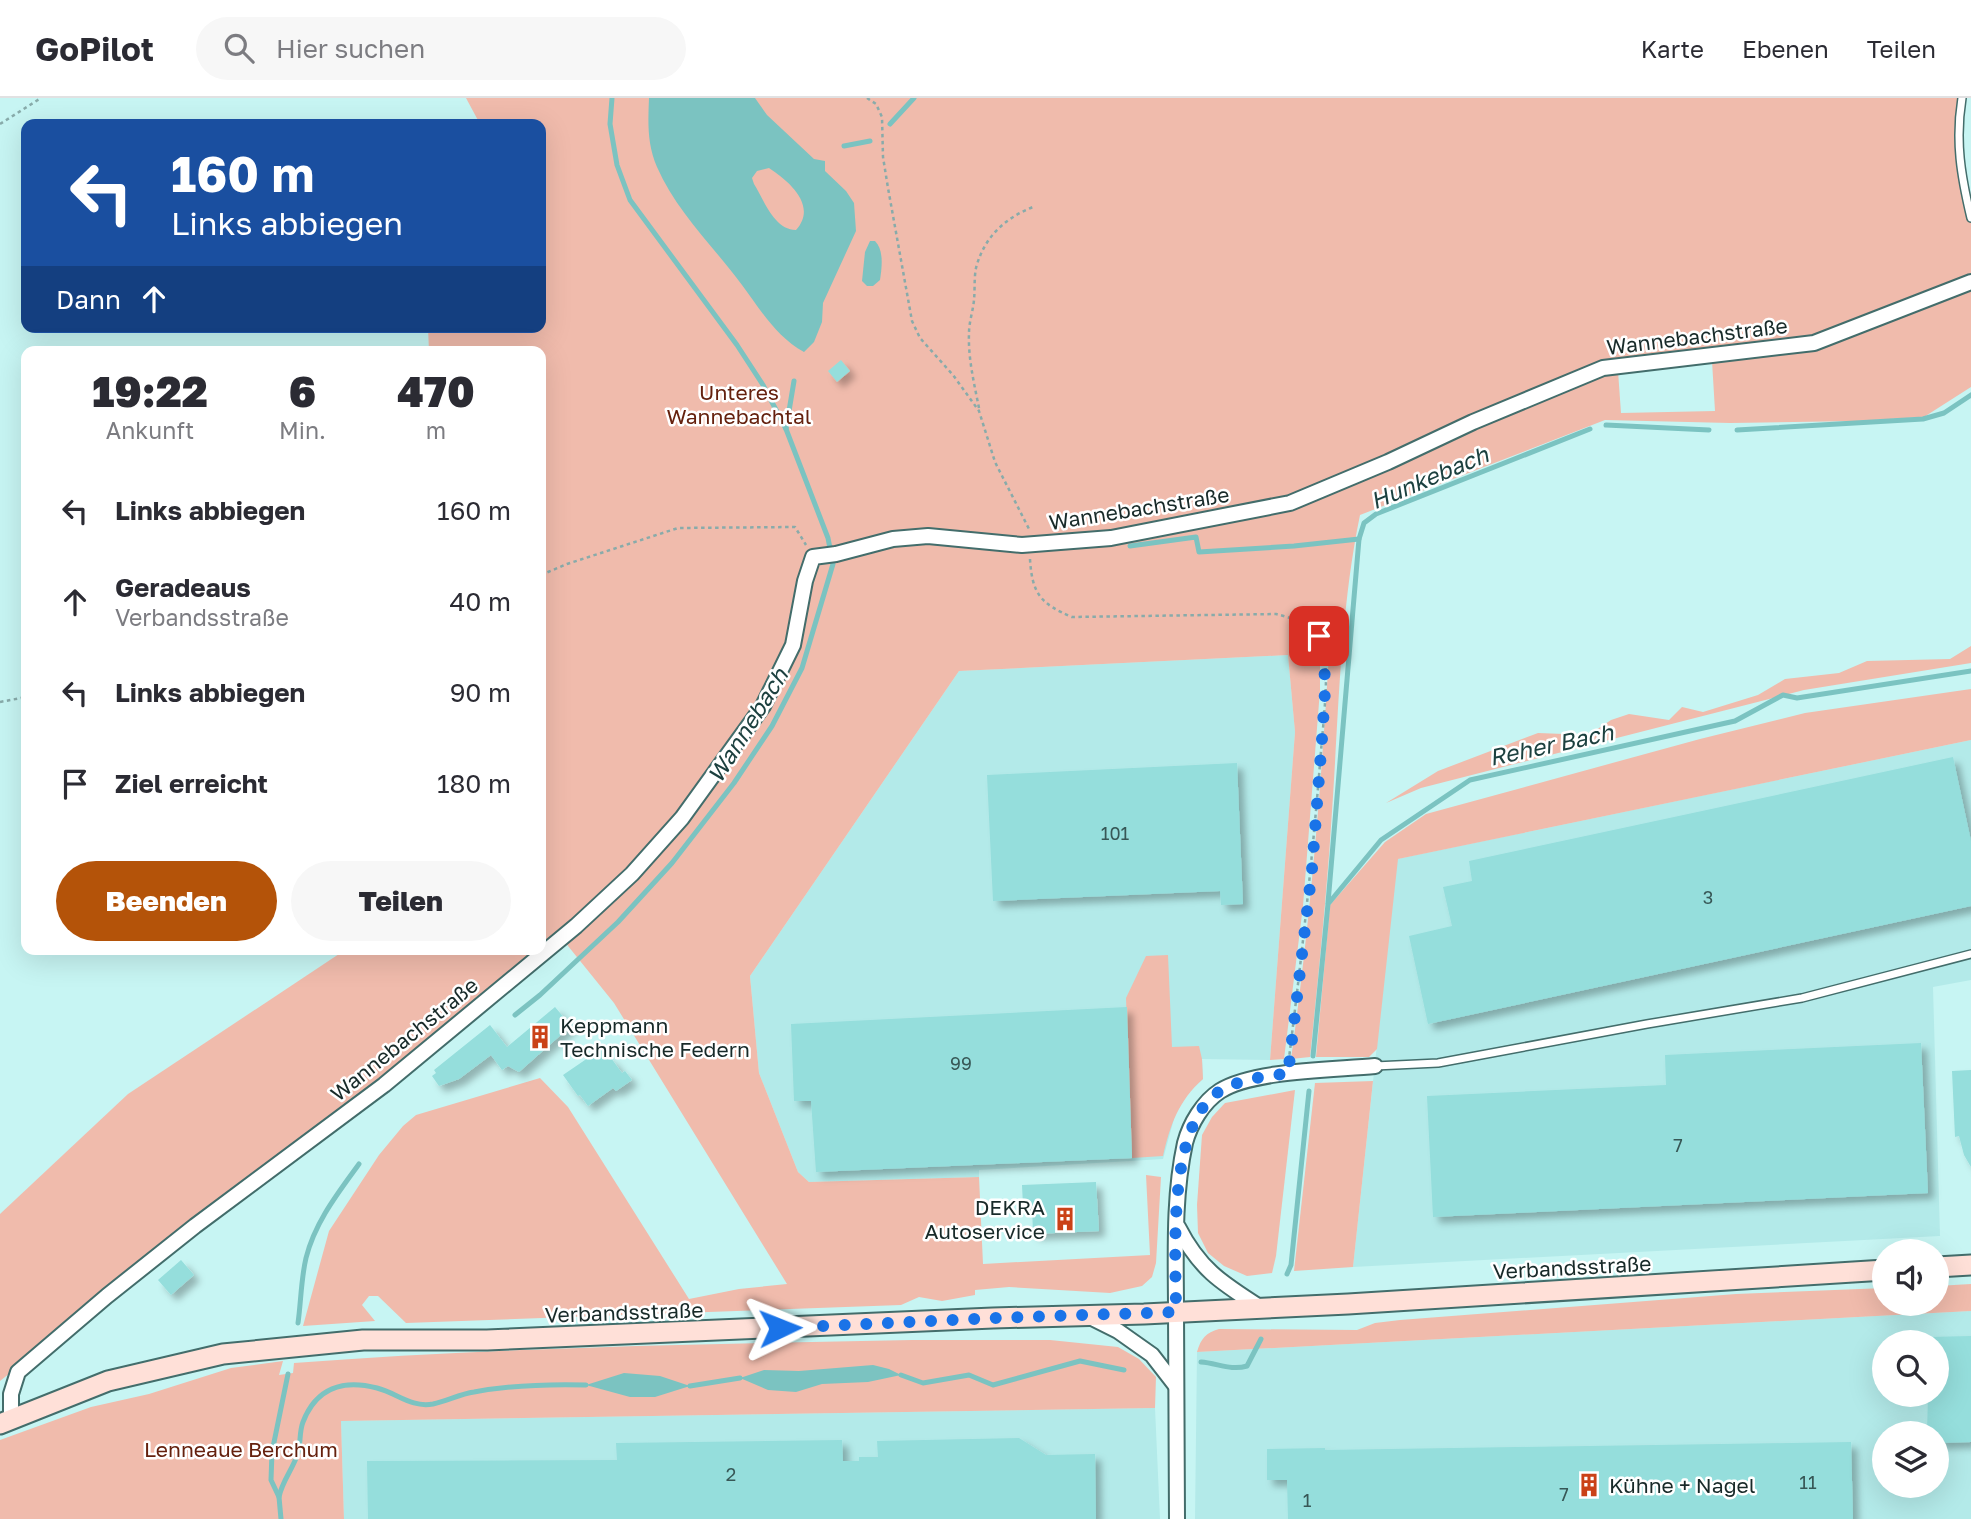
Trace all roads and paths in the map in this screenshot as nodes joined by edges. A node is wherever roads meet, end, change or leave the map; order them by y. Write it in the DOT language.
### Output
graph roads {
  1 [pos="41,98"];
  2 [pos="867,98"];
  3 [pos="880,98"];
  4 [pos="1962,98"];
  5 [pos="876,104"];
  6 [pos="0,124"];
  7 [pos="1033,207"];
  8 [pos="1971,218"];
  9 [pos="1971,282"];
  10 [pos="979,411"];
  11 [pos="1033,546"];
  12 [pos="813,556"];
  13 [pos="546,573"];
  14 [pos="21,698"];
  15 [pos="0,702"];
  16 [pos="546,951"];
  17 [pos="1971,954"];
  18 [pos="541,955"];
  19 [pos="1375,1066"];
  20 [pos="1288,1074"];
  21 [pos="1176,1223"];
  22 [pos="1971,1265"];
  23 [pos="1949,1266"];
  24 [pos="1872,1271"];
  25 [pos="1261,1308"];
  26 [pos="1176,1312"];
  27 [pos="1087,1316"];
  28 [pos="1176,1386"];
  29 [pos="6,1421"];
  30 [pos="1177,1519"];
  1 -- 6 [label="path"];
  2 -- 5 [label="path"];
  3 -- 5 [label="path"];
  4 -- 8 [label="lane"];
  5 -- 10 [label="path"];
  7 -- 10 [label="path"];
  9 -- 11 [label="street, Wannebachstraße"];
  10 -- 11 [label="path"];
  11 -- 12 [label="street, Wannebachstraße"];
  11 -- 20 [label="path"];
  12 -- 13 [label="path"];
  12 -- 16 [label="street, Wannebachstraße"];
  14 -- 15 [label="path"];
  17 -- 19 [label="lane"];
  18 -- 29 [label="street, Wannebachstraße"];
  19 -- 20 [label="street"];
  20 -- 21 [label="street"];
  21 -- 25 [label="street"];
  21 -- 26 [label="street"];
  22 -- 23 [label="main road"];
  24 -- 25 [label="main road, Verbandsstraße"];
  25 -- 26 [label="main road, Verbandsstraße"];
  26 -- 27 [label="main road, Verbandsstraße"];
  26 -- 28 [label="street"];
  27 -- 28 [label="street"];
  27 -- 29 [label="main road, Verbandsstraße"];
  28 -- 30 [label="street"];
}
